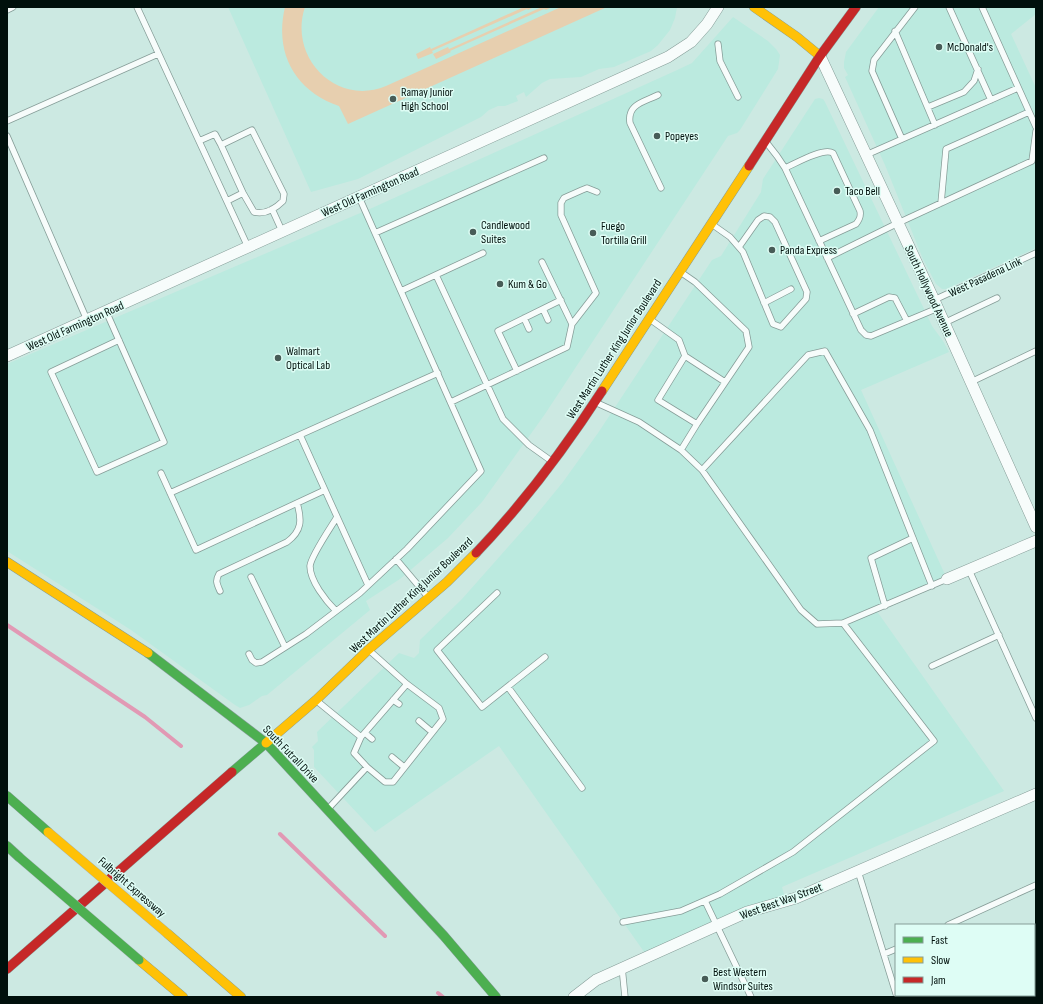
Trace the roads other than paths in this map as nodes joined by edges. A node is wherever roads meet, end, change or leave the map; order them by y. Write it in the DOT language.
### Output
graph roads {
  1 [pos="13,7"];
  2 [pos="136,7"];
  3 [pos="718,7"];
  4 [pos="754,7"];
  5 [pos="856,7"];
  6 [pos="915,7"];
  7 [pos="949,7"];
  8 [pos="982,7"];
  9 [pos="7,10"];
  10 [pos="895,31"];
  11 [pos="718,44"];
  12 [pos="158,54"];
  13 [pos="820,56"];
  14 [pos="978,69"];
  15 [pos="1018,88"];
  16 [pos="658,95"];
  17 [pos="738,97"];
  18 [pos="991,100"];
  19 [pos="928,107"];
  20 [pos="1029,112"];
  21 [pos="7,121"];
  22 [pos="935,124"];
  23 [pos="1036,127"];
  24 [pos="1036,131"];
  25 [pos="7,136"];
  26 [pos="902,139"];
  27 [pos="199,141"];
  28 [pos="764,141"];
  29 [pos="221,145"];
  30 [pos="866,155"];
  31 [pos="544,158"];
  32 [pos="785,168"];
  33 [pos="661,188"];
  34 [pos="597,192"];
  35 [pos="244,193"];
  36 [pos="359,197"];
  37 [pos="226,201"];
  38 [pos="941,203"];
  39 [pos="272,209"];
  40 [pos="711,223"];
  41 [pos="898,223"];
  42 [pos="282,232"];
  43 [pos="375,233"];
  44 [pos="819,241"];
  45 [pos="248,247"];
  46 [pos="739,247"];
  47 [pos="483,253"];
  48 [pos="1036,253"];
  49 [pos="827,258"];
  50 [pos="542,262"];
  51 [pos="679,271"];
  52 [pos="436,275"];
  53 [pos="791,289"];
  54 [pos="401,291"];
  55 [pos="997,298"];
  56 [pos="561,300"];
  57 [pos="764,303"];
  58 [pos="936,304"];
  59 [pos="543,309"];
  60 [pos="106,311"];
  61 [pos="853,314"];
  62 [pos="524,318"];
  63 [pos="649,318"];
  64 [pos="87,320"];
  65 [pos="548,320"];
  66 [pos="907,321"];
  67 [pos="944,323"];
  68 [pos="572,324"];
  69 [pos="529,329"];
  70 [pos="119,340"];
  71 [pos="1036,351"];
  72 [pos="7,356"];
  73 [pos="685,356"];
  74 [pos="517,371"];
  75 [pos="438,373"];
  76 [pos="725,382"];
  77 [pos="971,382"];
  78 [pos="487,385"];
  79 [pos="451,402"];
  80 [pos="594,402"];
  81 [pos="697,424"];
  82 [pos="300,435"];
  83 [pos="682,450"];
  84 [pos="553,462"];
  85 [pos="702,470"];
  86 [pos="161,472"];
  87 [pos="325,490"];
  88 [pos="170,492"];
  89 [pos="297,503"];
  90 [pos="337,517"];
  91 [pos="1036,527"];
  92 [pos="913,538"];
  93 [pos="1036,541"];
  94 [pos="396,559"];
  95 [pos="7,562"];
  96 [pos="969,570"];
  97 [pos="251,577"];
  98 [pos="947,579"];
  99 [pos="368,585"];
  100 [pos="932,586"];
  101 [pos="220,591"];
  102 [pos="497,593"];
  103 [pos="429,597"];
  104 [pos="885,606"];
  105 [pos="336,611"];
  106 [pos="842,623"];
  107 [pos="999,635"];
  108 [pos="285,647"];
  109 [pos="368,650"];
  110 [pos="249,654"];
  111 [pos="545,657"];
  112 [pos="932,666"];
  113 [pos="407,684"];
  114 [pos="508,687"];
  115 [pos="316,700"];
  116 [pos="393,700"];
  117 [pos="399,704"];
  118 [pos="1036,718"];
  119 [pos="419,721"];
  120 [pos="432,732"];
  121 [pos="363,735"];
  122 [pos="372,739"];
  123 [pos="266,743"];
  124 [pos="392,756"];
  125 [pos="367,767"];
  126 [pos="404,767"];
  127 [pos="582,788"];
  128 [pos="1036,794"];
  129 [pos="7,796"];
  130 [pos="326,810"];
  131 [pos="7,846"];
  132 [pos="858,871"];
  133 [pos="1036,885"];
  134 [pos="705,901"];
  135 [pos="623,922"];
  136 [pos="950,924"];
  137 [pos="718,925"];
  138 [pos="895,948"];
  139 [pos="884,954"];
  140 [pos="622,967"];
  141 [pos="7,969"];
  142 [pos="895,990"];
  143 [pos="183,997"];
  144 [pos="241,997"];
  145 [pos="496,997"];
  146 [pos="574,997"];
  147 [pos="625,997"];
  148 [pos="751,997"];
  1 -- 9 [label="lane"];
  2 -- 12 [label="lane"];
  3 -- 36 [label="street, West Old Farmington Road"];
  4 -- 13 [label="main road"];
  5 -- 13 [label="main road, West Martin Luther King Junior Boulevard"];
  6 -- 10 [label="lane"];
  7 -- 14 [label="lane"];
  8 -- 15 [label="lane"];
  10 -- 19 [label="lane"];
  10 -- 26 [label="lane"];
  11 -- 17 [label="lane"];
  12 -- 21 [label="lane"];
  12 -- 27 [label="lane"];
  13 -- 28 [label="main road, West Martin Luther King Junior Boulevard"];
  13 -- 30 [label="street, South Hollywood Avenue"];
  14 -- 18 [label="lane"];
  14 -- 19 [label="lane"];
  15 -- 18 [label="lane"];
  15 -- 20 [label="lane"];
  16 -- 33 [label="lane"];
  18 -- 22 [label="lane"];
  19 -- 22 [label="lane"];
  20 -- 23 [label="lane"];
  20 -- 38 [label="lane"];
  22 -- 26 [label="lane"];
  24 -- 38 [label="lane"];
  25 -- 64 [label="lane"];
  26 -- 30 [label="lane"];
  27 -- 29 [label="lane"];
  27 -- 37 [label="lane"];
  28 -- 32 [label="lane"];
  28 -- 40 [label="main road, West Martin Luther King Junior Boulevard"];
  29 -- 35 [label="lane"];
  29 -- 39 [label="lane"];
  30 -- 41 [label="street, South Hollywood Avenue"];
  31 -- 43 [label="lane"];
  32 -- 44 [label="lane"];
  32 -- 44 [label="lane"];
  34 -- 68 [label="lane"];
  35 -- 37 [label="lane"];
  35 -- 39 [label="lane"];
  36 -- 42 [label="street, West Old Farmington Road"];
  36 -- 43 [label="lane"];
  37 -- 45 [label="lane"];
  38 -- 41 [label="lane"];
  39 -- 42 [label="lane"];
  40 -- 46 [label="lane"];
  40 -- 51 [label="main road, West Martin Luther King Junior Boulevard"];
  41 -- 49 [label="lane"];
  41 -- 58 [label="street, South Hollywood Avenue"];
  42 -- 45 [label="street, West Old Farmington Road"];
  43 -- 54 [label="lane"];
  44 -- 49 [label="lane"];
  45 -- 60 [label="street, West Old Farmington Road"];
  46 -- 57 [label="lane"];
  46 -- 57 [label="lane"];
  47 -- 52 [label="lane"];
  48 -- 58 [label="lane, West Pasadena Link"];
  49 -- 61 [label="lane"];
  50 -- 56 [label="lane"];
  51 -- 63 [label="main road, West Martin Luther King Junior Boulevard"];
  51 -- 76 [label="lane"];
  52 -- 54 [label="lane"];
  52 -- 78 [label="lane"];
  53 -- 57 [label="lane"];
  54 -- 75 [label="lane"];
  55 -- 67 [label="lane"];
  56 -- 59 [label="lane"];
  56 -- 68 [label="lane"];
  58 -- 66 [label="lane, West Pasadena Link"];
  58 -- 67 [label="street, South Hollywood Avenue"];
  59 -- 62 [label="lane"];
  59 -- 65 [label="lane"];
  60 -- 64 [label="street, West Old Farmington Road"];
  60 -- 70 [label="lane"];
  61 -- 66 [label="lane, West Pasadena Link"];
  61 -- 66 [label="lane"];
  62 -- 69 [label="lane"];
  62 -- 74 [label="lane"];
  63 -- 73 [label="lane"];
  63 -- 80 [label="main road, West Martin Luther King Junior Boulevard"];
  64 -- 72 [label="street, West Old Farmington Road"];
  67 -- 77 [label="street, South Hollywood Avenue"];
  68 -- 74 [label="lane"];
  70 -- 70 [label="lane"];
  71 -- 77 [label="lane"];
  73 -- 76 [label="lane"];
  73 -- 81 [label="lane"];
  74 -- 78 [label="lane"];
  75 -- 79 [label="lane"];
  75 -- 82 [label="lane"];
  76 -- 81 [label="lane"];
  77 -- 91 [label="street, South Hollywood Avenue"];
  78 -- 79 [label="lane"];
  78 -- 84 [label="lane"];
  79 -- 94 [label="lane"];
  80 -- 83 [label="lane"];
  80 -- 84 [label="main road, West Martin Luther King Junior Boulevard"];
  81 -- 83 [label="lane"];
  82 -- 87 [label="lane"];
  82 -- 88 [label="lane"];
  83 -- 85 [label="lane"];
  84 -- 103 [label="main road, West Martin Luther King Junior Boulevard"];
  85 -- 92 [label="lane"];
  85 -- 106 [label="lane"];
  86 -- 88 [label="lane"];
  87 -- 89 [label="lane"];
  87 -- 90 [label="lane"];
  88 -- 89 [label="lane"];
  89 -- 101 [label="lane"];
  90 -- 99 [label="lane"];
  90 -- 105 [label="lane"];
  92 -- 100 [label="lane"];
  92 -- 104 [label="lane"];
  93 -- 96 [label="street"];
  94 -- 99 [label="lane"];
  94 -- 103 [label="lane"];
  95 -- 123 [label="main road, South Futrall Drive"];
  96 -- 98 [label="street"];
  96 -- 107 [label="lane"];
  97 -- 108 [label="lane"];
  98 -- 100 [label="lane"];
  99 -- 105 [label="lane"];
  100 -- 104 [label="lane"];
  102 -- 114 [label="lane"];
  103 -- 109 [label="main road, West Martin Luther King Junior Boulevard"];
  104 -- 106 [label="lane"];
  105 -- 108 [label="lane"];
  106 -- 134 [label="lane"];
  107 -- 112 [label="lane"];
  107 -- 118 [label="lane"];
  108 -- 110 [label="lane"];
  109 -- 113 [label="lane"];
  109 -- 115 [label="main road, West Martin Luther King Junior Boulevard"];
  111 -- 114 [label="lane"];
  113 -- 116 [label="lane"];
  113 -- 120 [label="lane"];
  114 -- 127 [label="lane"];
  115 -- 121 [label="lane"];
  115 -- 123 [label="main road, West Martin Luther King Junior Boulevard"];
  116 -- 117 [label="lane"];
  116 -- 121 [label="lane"];
  119 -- 120 [label="lane"];
  120 -- 126 [label="lane"];
  121 -- 122 [label="lane"];
  121 -- 125 [label="lane"];
  123 -- 130 [label="main road, South Futrall Drive"];
  123 -- 141 [label="main road, West Martin Luther King Junior Boulevard"];
  124 -- 126 [label="lane"];
  125 -- 126 [label="lane"];
  125 -- 130 [label="lane"];
  128 -- 132 [label="street, West Best Way Street"];
  129 -- 144 [label="main road, Fulbright Expressway, bridge"];
  130 -- 145 [label="main road, South Futrall Drive"];
  131 -- 143 [label="main road, bridge"];
  132 -- 137 [label="street, West Best Way Street"];
  132 -- 139 [label="lane"];
  133 -- 136 [label="lane"];
  134 -- 135 [label="lane"];
  134 -- 137 [label="lane"];
  137 -- 140 [label="street, West Best Way Street"];
  137 -- 148 [label="lane"];
  138 -- 139 [label="lane"];
  139 -- 142 [label="lane"];
  140 -- 146 [label="street, West Best Way Street"];
  140 -- 147 [label="lane"];
}
